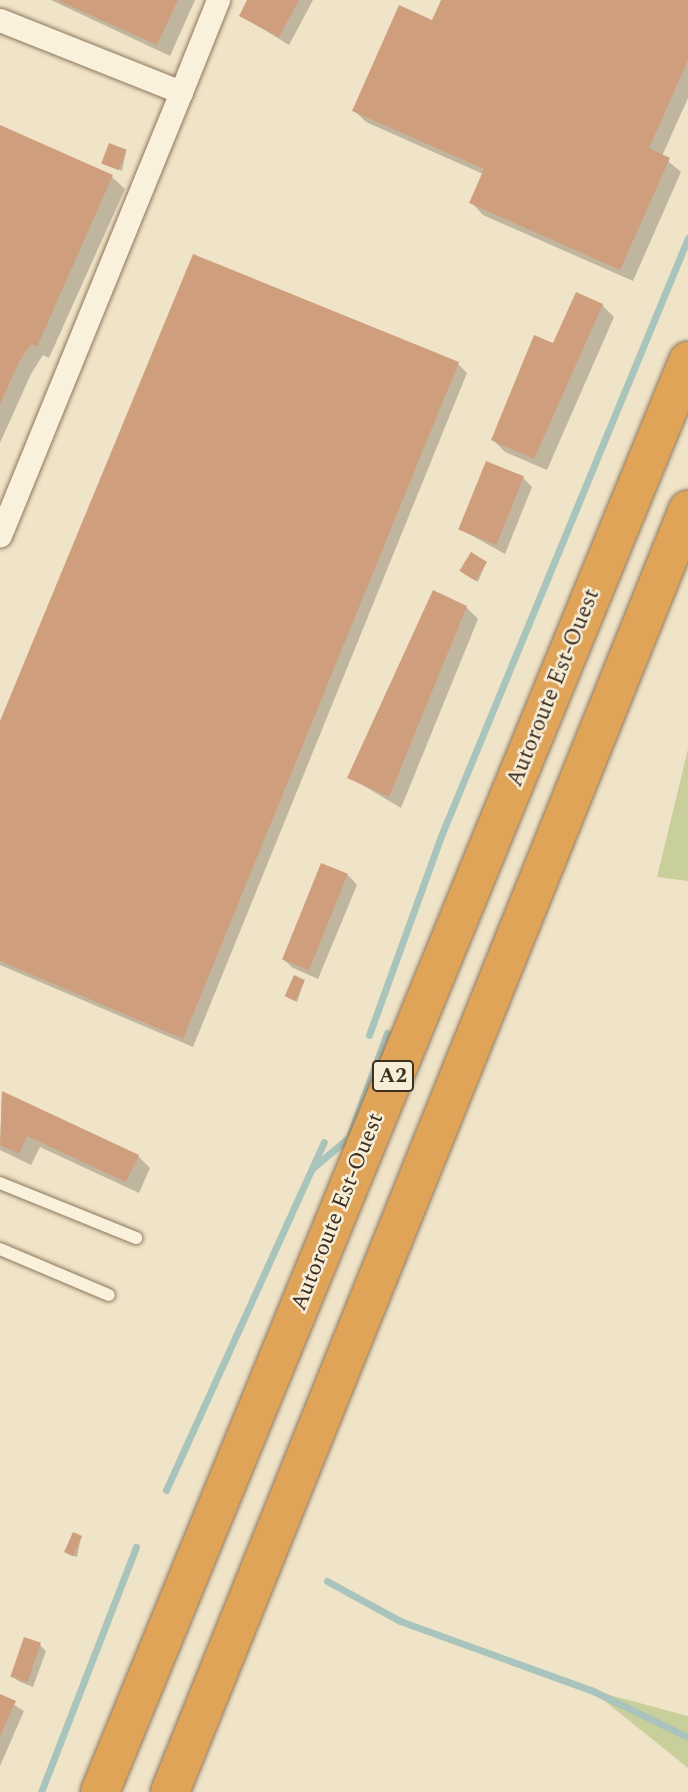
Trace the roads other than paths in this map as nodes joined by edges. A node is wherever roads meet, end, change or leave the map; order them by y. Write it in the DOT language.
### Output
graph roads {
  1 [pos="218,0"];
  2 [pos="0,20"];
  3 [pos="181,92"];
  4 [pos="688,361"];
  5 [pos="688,510"];
  6 [pos="0,536"];
  7 [pos="0,1182"];
  8 [pos="136,1238"];
  9 [pos="0,1249"];
  10 [pos="109,1295"];
  11 [pos="100,1792"];
  12 [pos="170,1792"];
  1 -- 3 [label="street"];
  2 -- 3 [label="street"];
  3 -- 6 [label="street"];
  4 -- 11 [label="highway, Autoroute Est-Ouest / A2"];
  5 -- 12 [label="highway"];
  7 -- 8 [label="lane"];
  9 -- 10 [label="lane"];
}
